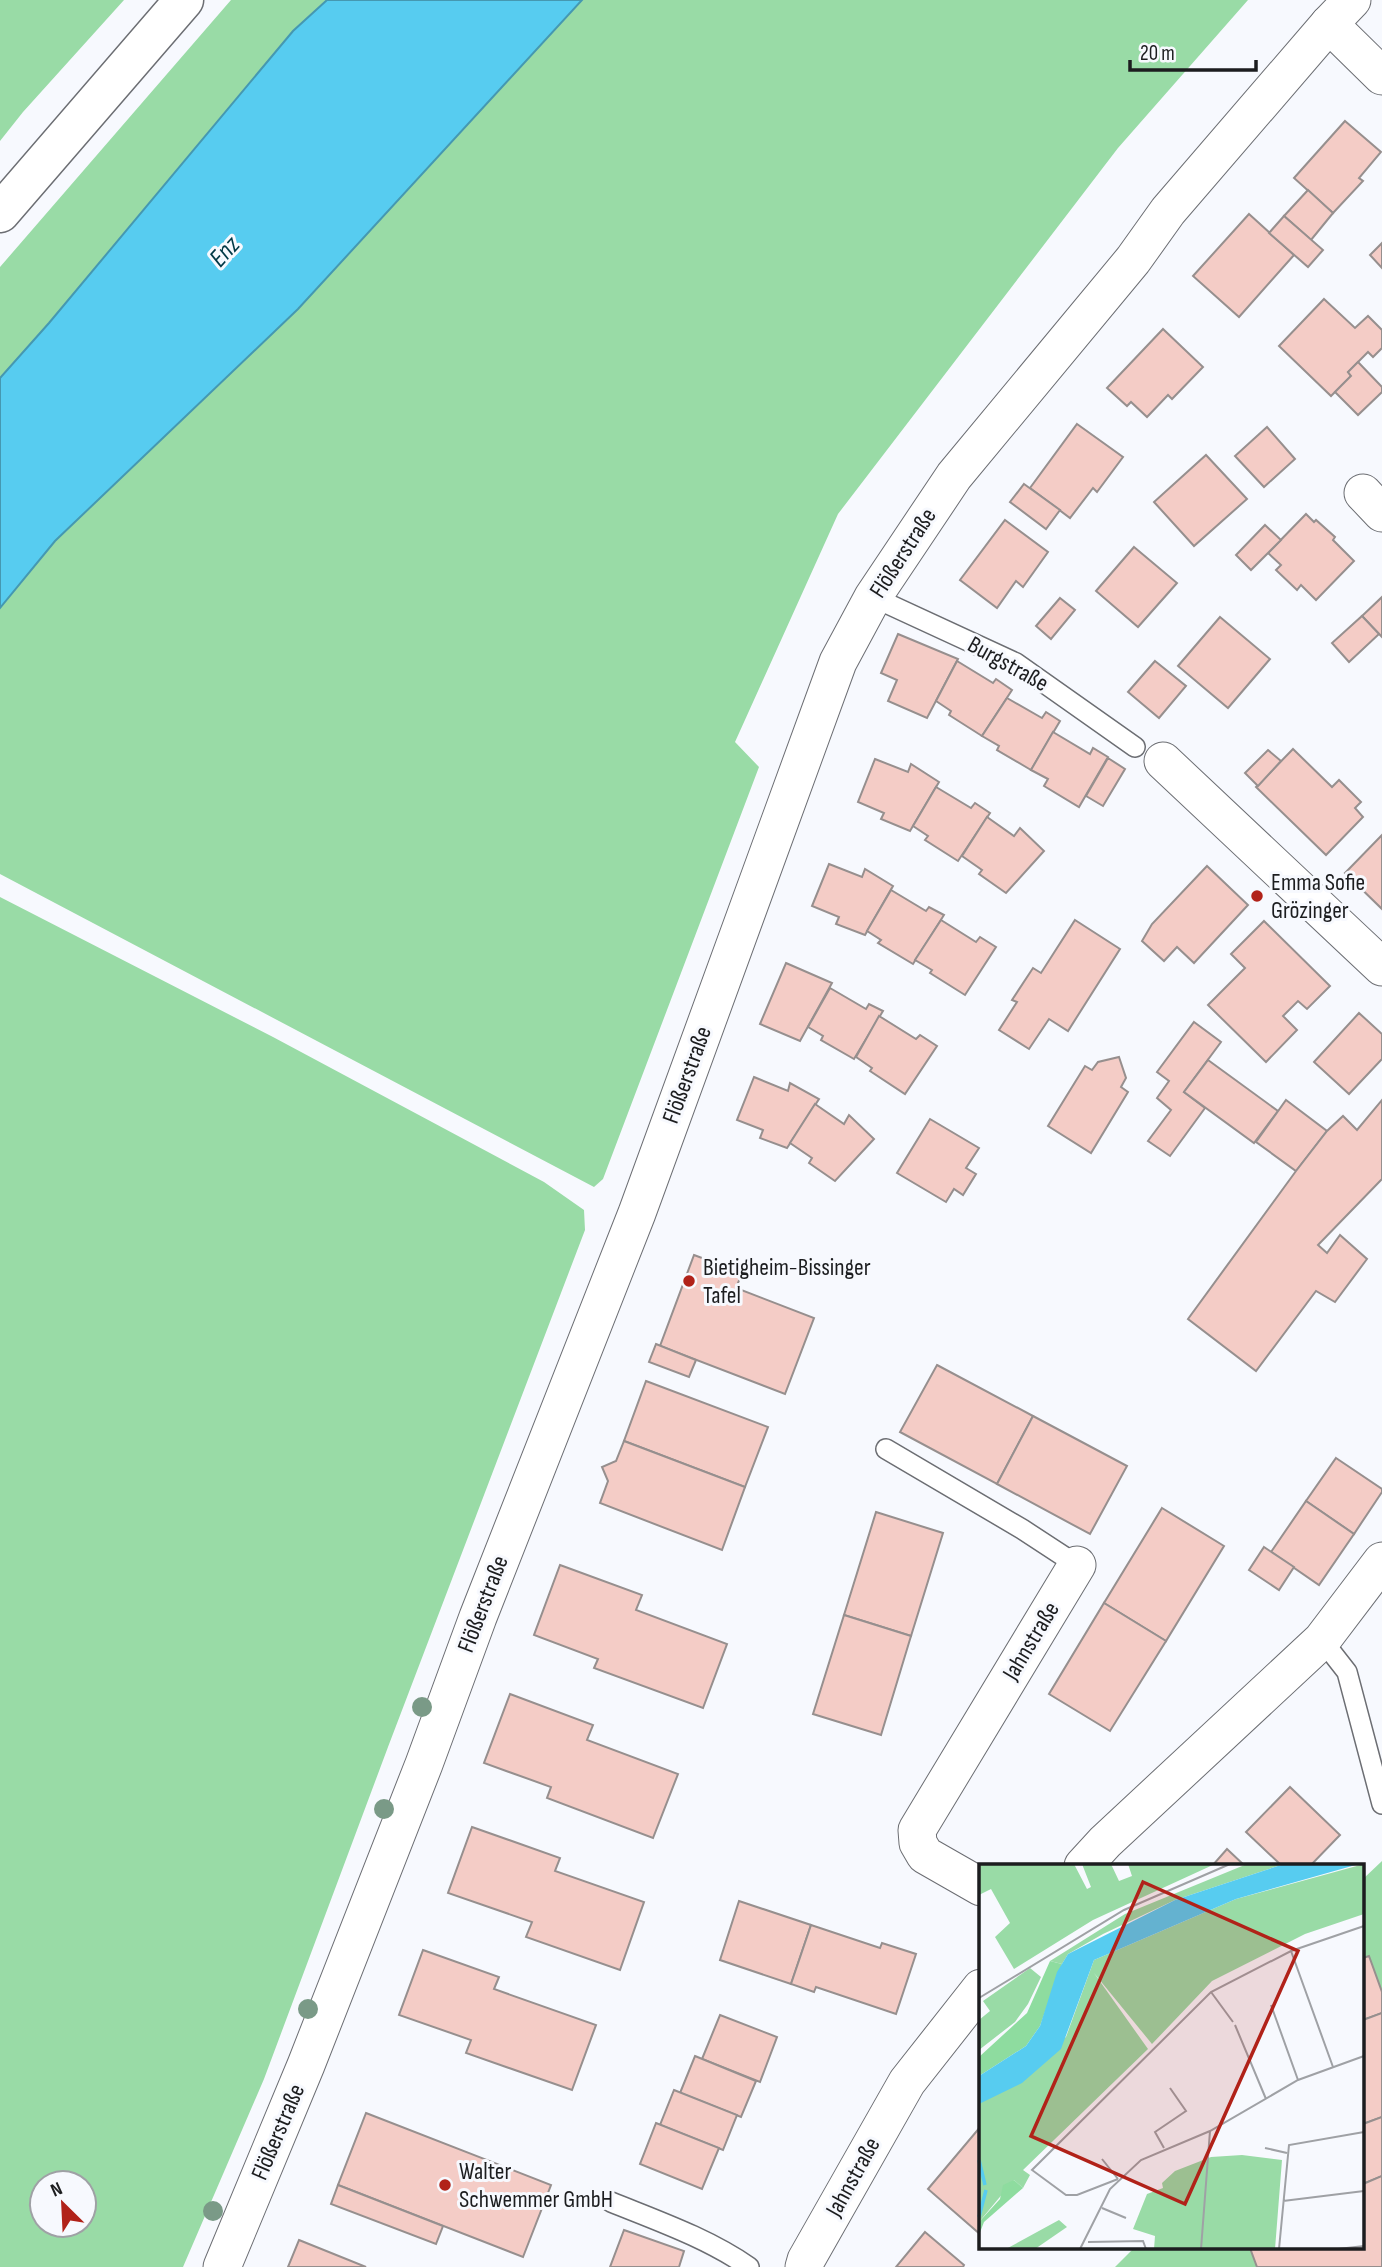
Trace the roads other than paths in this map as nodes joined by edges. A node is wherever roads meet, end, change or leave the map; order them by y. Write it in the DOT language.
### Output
graph roads {
  1 [pos="184,0"];
  2 [pos="1340,12"];
  3 [pos="1382,76"];
  4 [pos="0,213"];
  5 [pos="873,597"];
  6 [pos="1149,754"];
  7 [pos="1382,967"];
  8 [pos="886,1449"];
  9 [pos="1382,1561"];
  10 [pos="1077,1565"];
  11 [pos="1322,1640"];
  12 [pos="1382,1804"];
  13 [pos="1085,1864"];
  14 [pos="979,1886"];
  15 [pos="979,1992"];
  16 [pos="611,2202"];
  17 [pos="222,2267"];
  18 [pos="749,2267"];
  19 [pos="804,2267"];
  1 -- 4 [label="main road"];
  2 -- 3 [label="street"];
  2 -- 5 [label="street, Flößerstraße"];
  5 -- 6 [label="lane, Burgstraße"];
  5 -- 17 [label="street, Flößerstraße"];
  6 -- 7 [label="street, Burgstraße"];
  8 -- 10 [label="lane, Jahnstraße"];
  9 -- 11 [label="street"];
  10 -- 14 [label="street, Jahnstraße"];
  11 -- 12 [label="lane"];
  11 -- 13 [label="street"];
  15 -- 19 [label="street, Jahnstraße"];
  16 -- 18 [label="lane"];
}
